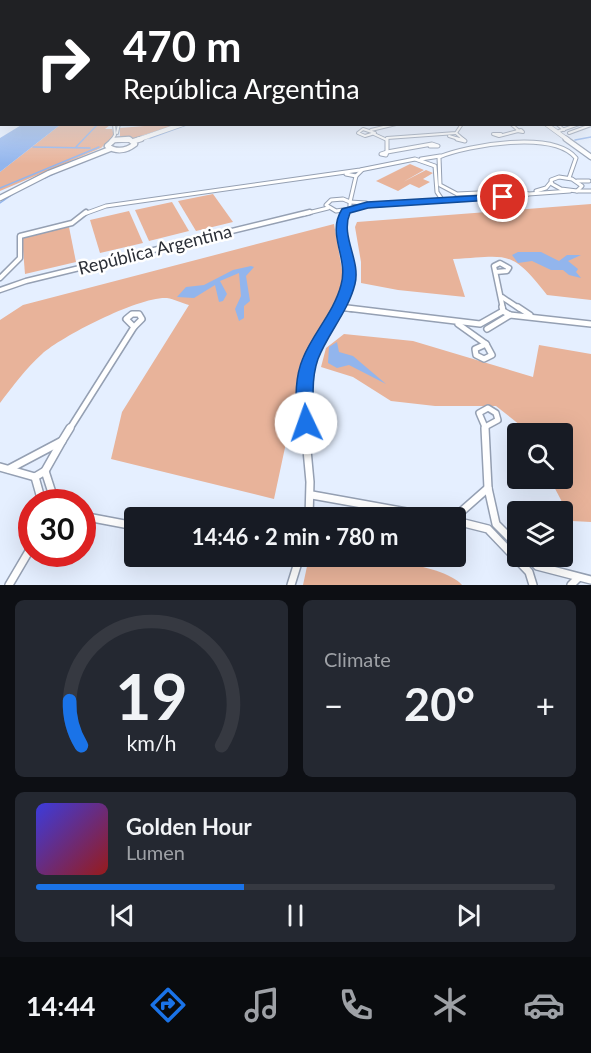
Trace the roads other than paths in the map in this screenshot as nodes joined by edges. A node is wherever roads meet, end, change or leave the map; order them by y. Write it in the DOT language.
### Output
graph roads {
  1 [pos="114,126"];
  2 [pos="119,126"];
  3 [pos="172,126"];
  4 [pos="176,126"];
  5 [pos="389,126"];
  6 [pos="461,126"];
  7 [pos="513,126"];
  8 [pos="551,126"];
  9 [pos="551,126"];
  10 [pos="558,126"];
  11 [pos="577,126"];
  12 [pos="583,126"];
  13 [pos="371,130"];
  14 [pos="456,133"];
  15 [pos="374,134"];
  16 [pos="501,134"];
  17 [pos="568,134"];
  18 [pos="448,135"];
  19 [pos="387,138"];
  20 [pos="130,140"];
  21 [pos="429,146"];
  22 [pos="109,147"];
  23 [pos="591,155"];
  24 [pos="440,156"];
  25 [pos="419,159"];
  26 [pos="363,169"];
  27 [pos="331,173"];
  28 [pos="356,176"];
  29 [pos="569,178"];
  30 [pos="577,181"];
  31 [pos="551,182"];
  32 [pos="590,182"];
  33 [pos="582,185"];
  34 [pos="578,190"];
  35 [pos="591,190"];
  36 [pos="570,191"];
  37 [pos="527,193"];
  38 [pos="0,196"];
  39 [pos="441,198"];
  40 [pos="449,198"];
  41 [pos="394,202"];
  42 [pos="351,204"];
  43 [pos="328,206"];
  44 [pos="337,211"];
  45 [pos="346,211"];
  46 [pos="341,219"];
  47 [pos="496,272"];
  48 [pos="0,278"];
  49 [pos="0,290"];
  50 [pos="502,297"];
  51 [pos="339,307"];
  52 [pos="503,311"];
  53 [pos="510,315"];
  54 [pos="532,317"];
  55 [pos="456,323"];
  56 [pos="480,324"];
  57 [pos="591,324"];
  58 [pos="134,327"];
  59 [pos="487,329"];
  60 [pos="485,427"];
  61 [pos="62,441"];
  62 [pos="0,467"];
  63 [pos="9,469"];
  64 [pos="45,471"];
  65 [pos="35,477"];
  66 [pos="488,488"];
  67 [pos="38,489"];
  68 [pos="50,489"];
  69 [pos="312,495"];
  70 [pos="310,507"];
  71 [pos="379,507"];
  72 [pos="466,509"];
  73 [pos="96,518"];
  74 [pos="466,522"];
  75 [pos="124,524"];
  76 [pos="496,524"];
  77 [pos="488,529"];
  78 [pos="507,535"];
  79 [pos="19,567"];
  80 [pos="295,567"];
  81 [pos="536,567"];
  82 [pos="540,567"];
  83 [pos="529,572"];
  84 [pos="578,578"];
  85 [pos="591,580"];
  86 [pos="9,585"];
  87 [pos="291,585"];
  88 [pos="532,585"];
  89 [pos="571,585"];
  1 -- 22 [label="street"];
  2 -- 20 [label="street"];
  3 -- 20 [label="main road"];
  4 -- 20 [label="main road"];
  5 -- 13 [label="street"];
  6 -- 14 [label="street"];
  7 -- 16 [label="street"];
  8 -- 17 [label="main road"];
  9 -- 23 [label="main road"];
  10 -- 17 [label="street"];
  11 -- 17 [label="street"];
  12 -- 17 [label="street"];
  13 -- 15 [label="street"];
  13 -- 15 [label="street"];
  14 -- 18 [label="street"];
  14 -- 18 [label="street"];
  15 -- 19 [label="street"];
  17 -- 23 [label="main road"];
  18 -- 19 [label="street"];
  19 -- 21 [label="street"];
  20 -- 22 [label="main road"];
  20 -- 22 [label="main road"];
  22 -- 38 [label="main road"];
  24 -- 25 [label="street"];
  24 -- 29 [label="street"];
  24 -- 37 [label="street"];
  25 -- 26 [label="street"];
  25 -- 39 [label="street"];
  26 -- 27 [label="street"];
  26 -- 28 [label="street"];
  27 -- 28 [label="street"];
  27 -- 48 [label="street"];
  28 -- 42 [label="street"];
  29 -- 30 [label="street"];
  29 -- 31 [label="street"];
  30 -- 32 [label="street"];
  30 -- 33 [label="street"];
  31 -- 36 [label="street"];
  31 -- 37 [label="street"];
  32 -- 33 [label="street"];
  33 -- 34 [label="street"];
  33 -- 35 [label="street"];
  34 -- 35 [label="street"];
  34 -- 36 [label="street"];
  36 -- 37 [label="street"];
  37 -- 40 [label="street"];
  39 -- 40 [label="street"];
  39 -- 41 [label="street"];
  40 -- 41 [label="street"];
  41 -- 42 [label="street"];
  42 -- 43 [label="street, República Argentina"];
  42 -- 45 [label="street"];
  43 -- 44 [label="street"];
  43 -- 49 [label="street, República Argentina"];
  44 -- 45 [label="street"];
  44 -- 46 [label="street"];
  45 -- 46 [label="street"];
  46 -- 51 [label="street"];
  47 -- 50 [label="street"];
  50 -- 52 [label="street"];
  50 -- 54 [label="street"];
  51 -- 55 [label="street"];
  51 -- 69 [label="street"];
  52 -- 53 [label="street"];
  52 -- 56 [label="street"];
  53 -- 54 [label="street"];
  53 -- 59 [label="street"];
  54 -- 57 [label="street"];
  55 -- 56 [label="street"];
  55 -- 59 [label="street"];
  56 -- 59 [label="street"];
  58 -- 61 [label="street"];
  60 -- 66 [label="street"];
  61 -- 63 [label="street"];
  61 -- 64 [label="street"];
  62 -- 63 [label="street"];
  63 -- 65 [label="street"];
  64 -- 65 [label="street"];
  64 -- 68 [label="street"];
  65 -- 67 [label="street"];
  66 -- 72 [label="street"];
  66 -- 76 [label="street"];
  69 -- 70 [label="street"];
  69 -- 71 [label="street"];
  73 -- 75 [label="street"];
  74 -- 77 [label="street"];
  76 -- 77 [label="street"];
  76 -- 78 [label="street"];
  77 -- 83 [label="street"];
  79 -- 86 [label="street"];
  80 -- 87 [label="street"];
  81 -- 83 [label="street"];
  82 -- 84 [label="street"];
  83 -- 88 [label="street"];
  84 -- 85 [label="street"];
  84 -- 89 [label="street"];
}
